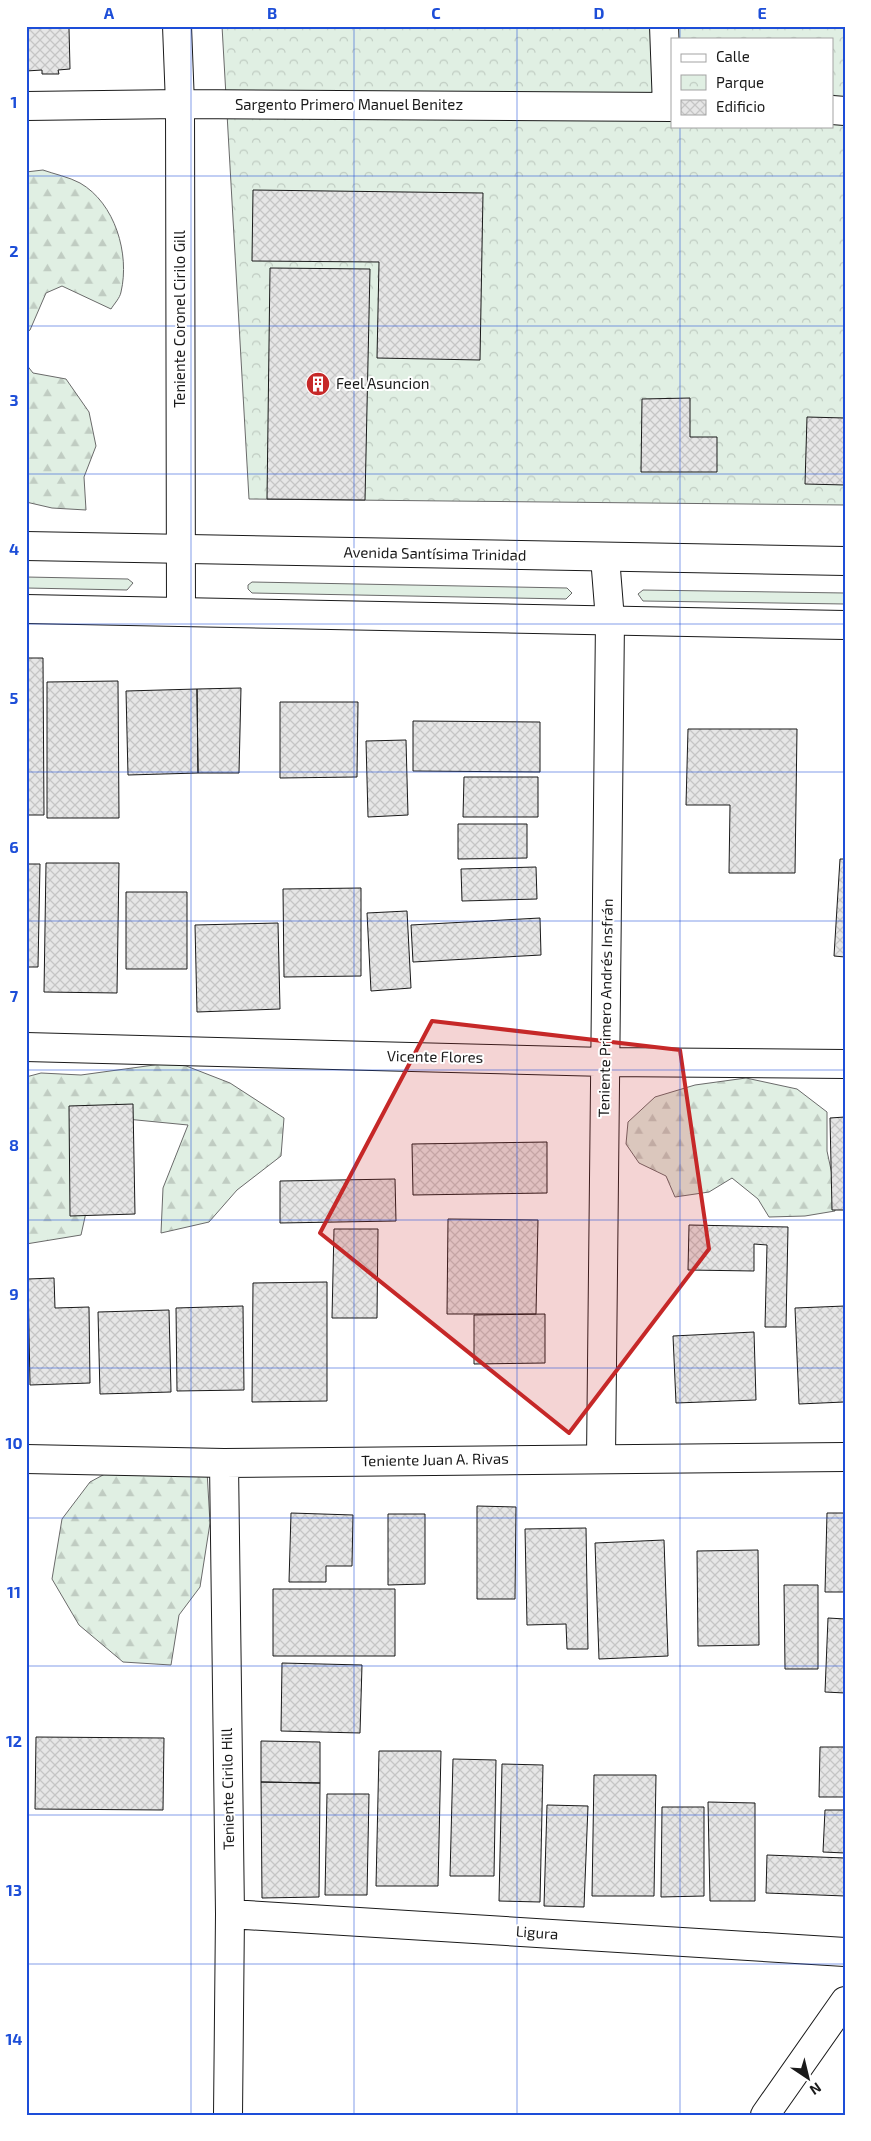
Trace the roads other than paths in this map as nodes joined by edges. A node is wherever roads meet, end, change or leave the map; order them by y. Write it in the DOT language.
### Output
graph roads {
  1 [pos="177,26"];
  2 [pos="664,26"];
  3 [pos="180,104"];
  4 [pos="26,106"];
  5 [pos="670,107"];
  6 [pos="26,546"];
  7 [pos="179,549"];
  8 [pos="605,557"];
  9 [pos="845,561"];
  10 [pos="26,609"];
  11 [pos="181,612"];
  12 [pos="610,620"];
  13 [pos="845,625"];
  14 [pos="26,1047"];
  15 [pos="605,1062"];
  16 [pos="845,1064"];
  17 [pos="845,1457"];
  18 [pos="601,1458"];
  19 [pos="26,1459"];
  20 [pos="224,1463"];
  21 [pos="230,1914"];
  22 [pos="845,1952"];
  23 [pos="845,2001"];
  24 [pos="228,2115"];
  25 [pos="765,2115"];
  1 -- 3 [label="street, Teniente Coronel Cirilo Gill"];
  2 -- 5 [label="street"];
  3 -- 4 [label="street, Sargento Primero Manuel Benitez"];
  3 -- 5 [label="street, Sargento Primero Manuel Benitez"];
  3 -- 7 [label="street, Teniente Coronel Cirilo Gill"];
  6 -- 7 [label="street, Avenida Santísima Trinidad"];
  7 -- 8 [label="street, Avenida Santísima Trinidad"];
  7 -- 11 [label="street, Teniente Coronel Cirilo Gill"];
  8 -- 9 [label="street, Avenida Santísima Trinidad"];
  8 -- 12 [label="street, Teniente Primero Andrés Insfrán"];
  10 -- 11 [label="street"];
  11 -- 12 [label="street"];
  12 -- 13 [label="street"];
  12 -- 15 [label="street, Teniente Primero Andrés Insfrán"];
  14 -- 15 [label="street, Vicente Flores"];
  15 -- 16 [label="street, Vicente Flores"];
  15 -- 18 [label="street, Teniente Primero Andrés Insfrán"];
  17 -- 18 [label="street, Teniente Juan A. Rivas"];
  18 -- 20 [label="street, Teniente Juan A. Rivas"];
  19 -- 20 [label="street, Teniente Juan A. Rivas"];
  20 -- 21 [label="street, Teniente Cirilo Hill"];
  21 -- 22 [label="street, Ligura"];
  21 -- 24 [label="street, Teniente Cirilo Hill"];
  23 -- 25 [label="street"];
}
